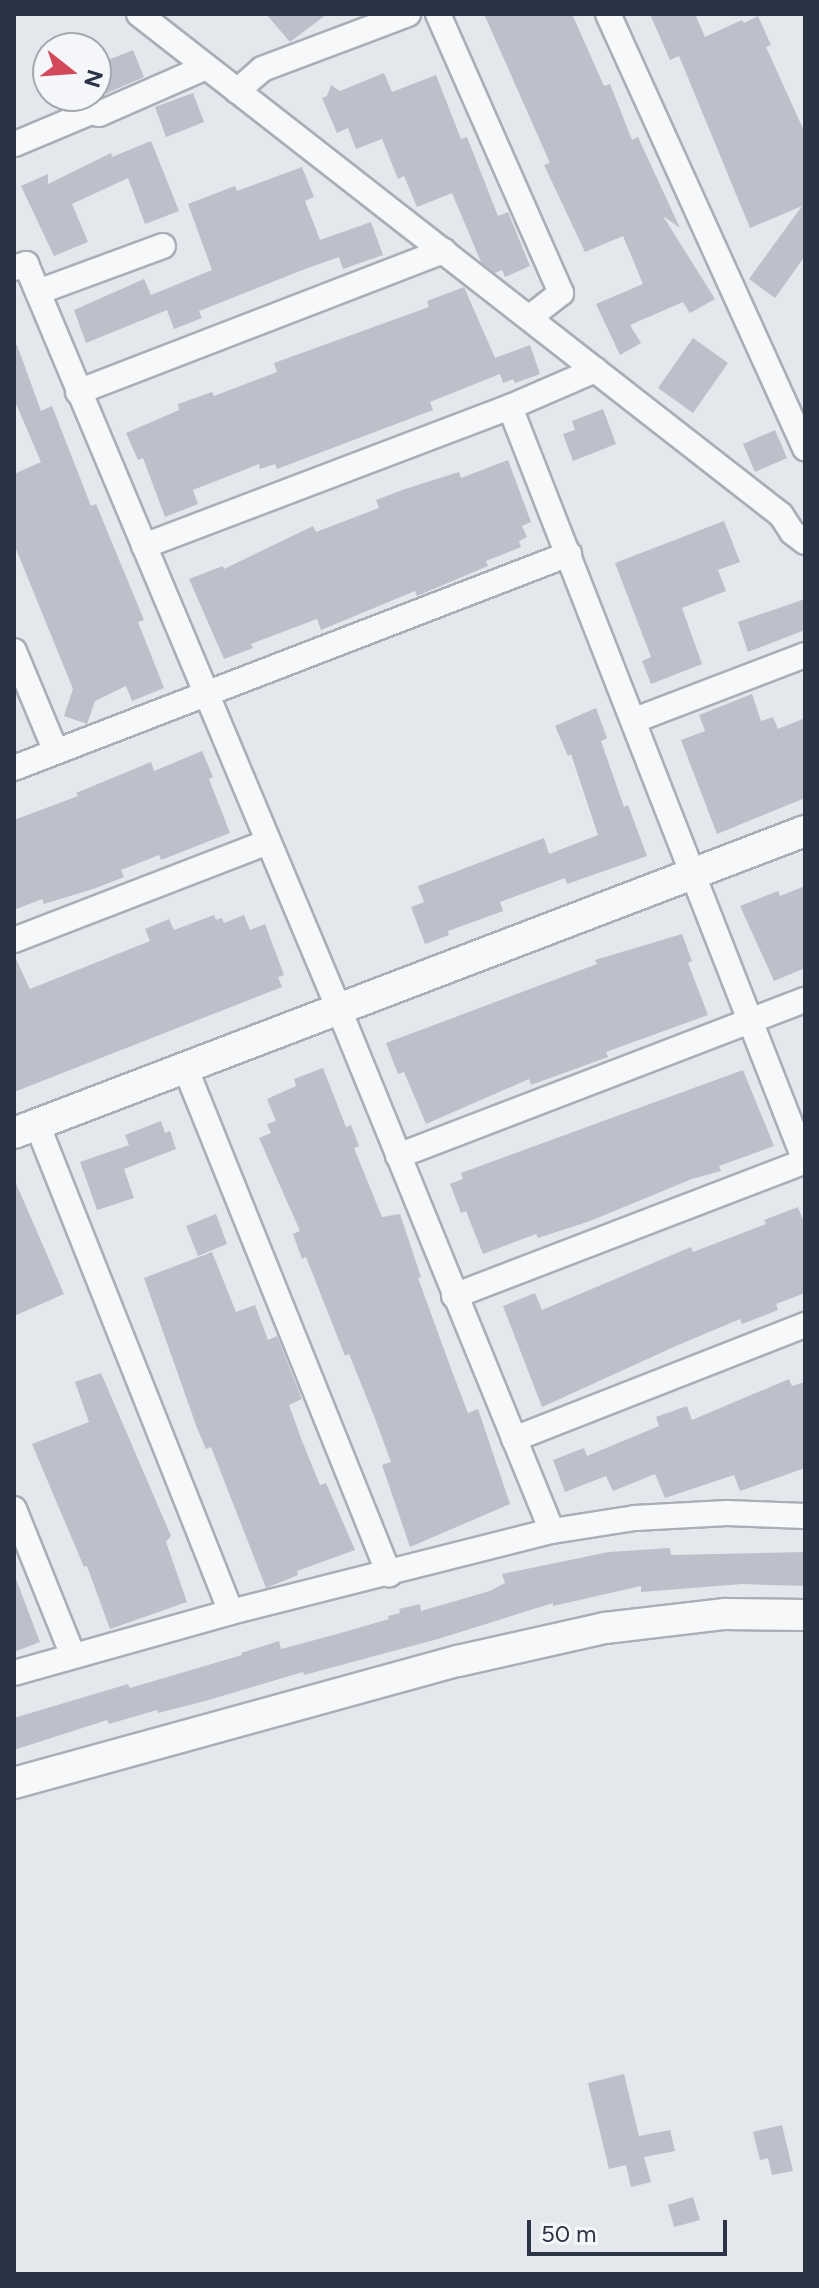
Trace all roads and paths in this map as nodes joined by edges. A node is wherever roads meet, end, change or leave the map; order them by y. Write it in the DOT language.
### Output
graph roads {
  1 [pos="139,14"];
  2 [pos="408,14"];
  3 [pos="438,14"];
  4 [pos="608,14"];
  5 [pos="206,67"];
  6 [pos="237,91"];
  7 [pos="15,144"];
  8 [pos="163,246"];
  9 [pos="444,251"];
  10 [pos="14,268"];
  11 [pos="38,292"];
  12 [pos="530,317"];
  13 [pos="595,370"];
  14 [pos="78,392"];
  15 [pos="510,407"];
  16 [pos="805,448"];
  17 [pos="805,542"];
  18 [pos="144,546"];
  19 [pos="569,554"];
  20 [pos="14,651"];
  21 [pos="805,655"];
  22 [pos="205,694"];
  23 [pos="635,720"];
  24 [pos="56,752"];
  25 [pos="14,768"];
  26 [pos="805,831"];
  27 [pos="268,842"];
  28 [pos="691,872"];
  29 [pos="14,940"];
  30 [pos="805,1000"];
  31 [pos="338,1007"];
  32 [pos="750,1022"];
  33 [pos="185,1067"];
  34 [pos="26,1129"];
  35 [pos="398,1156"];
  36 [pos="805,1161"];
  37 [pos="454,1296"];
  38 [pos="805,1325"];
  39 [pos="514,1439"];
  40 [pos="14,1509"];
  41 [pos="805,1516"];
  42 [pos="552,1531"];
  43 [pos="389,1574"];
  44 [pos="231,1612"];
  45 [pos="805,1615"];
  46 [pos="73,1656"];
  47 [pos="14,1673"];
  48 [pos="14,1783"];
  1 -- 5 [label="street"];
  2 -- 6 [label="street"];
  3 -- 12 [label="street"];
  4 -- 16 [label="street"];
  5 -- 6 [label="street"];
  5 -- 7 [label="street"];
  6 -- 9 [label="street"];
  8 -- 11 [label="street"];
  9 -- 12 [label="street"];
  9 -- 14 [label="street"];
  10 -- 11 [label="street"];
  11 -- 14 [label="street"];
  12 -- 13 [label="street"];
  13 -- 15 [label="street"];
  13 -- 17 [label="street"];
  14 -- 18 [label="street"];
  15 -- 18 [label="street"];
  15 -- 19 [label="street"];
  18 -- 22 [label="street"];
  19 -- 22 [label="street"];
  19 -- 23 [label="street"];
  20 -- 24 [label="street"];
  21 -- 23 [label="street"];
  22 -- 24 [label="street"];
  22 -- 27 [label="street"];
  23 -- 28 [label="street"];
  24 -- 25 [label="street"];
  26 -- 28 [label="street"];
  27 -- 29 [label="street"];
  27 -- 31 [label="street"];
  28 -- 31 [label="street"];
  28 -- 32 [label="street"];
  30 -- 32 [label="street"];
  31 -- 33 [label="street"];
  31 -- 35 [label="street"];
  32 -- 35 [label="street"];
  32 -- 36 [label="street"];
  33 -- 34 [label="street"];
  33 -- 43 [label="street"];
  34 -- 44 [label="street"];
  35 -- 37 [label="street"];
  36 -- 37 [label="street"];
  37 -- 39 [label="street"];
  38 -- 39 [label="street"];
  39 -- 42 [label="street"];
  40 -- 46 [label="street"];
  41 -- 42 [label="street"];
  42 -- 43 [label="street"];
  43 -- 44 [label="street"];
  44 -- 46 [label="street"];
  45 -- 48 [label="street"];
  46 -- 47 [label="street"];
}
